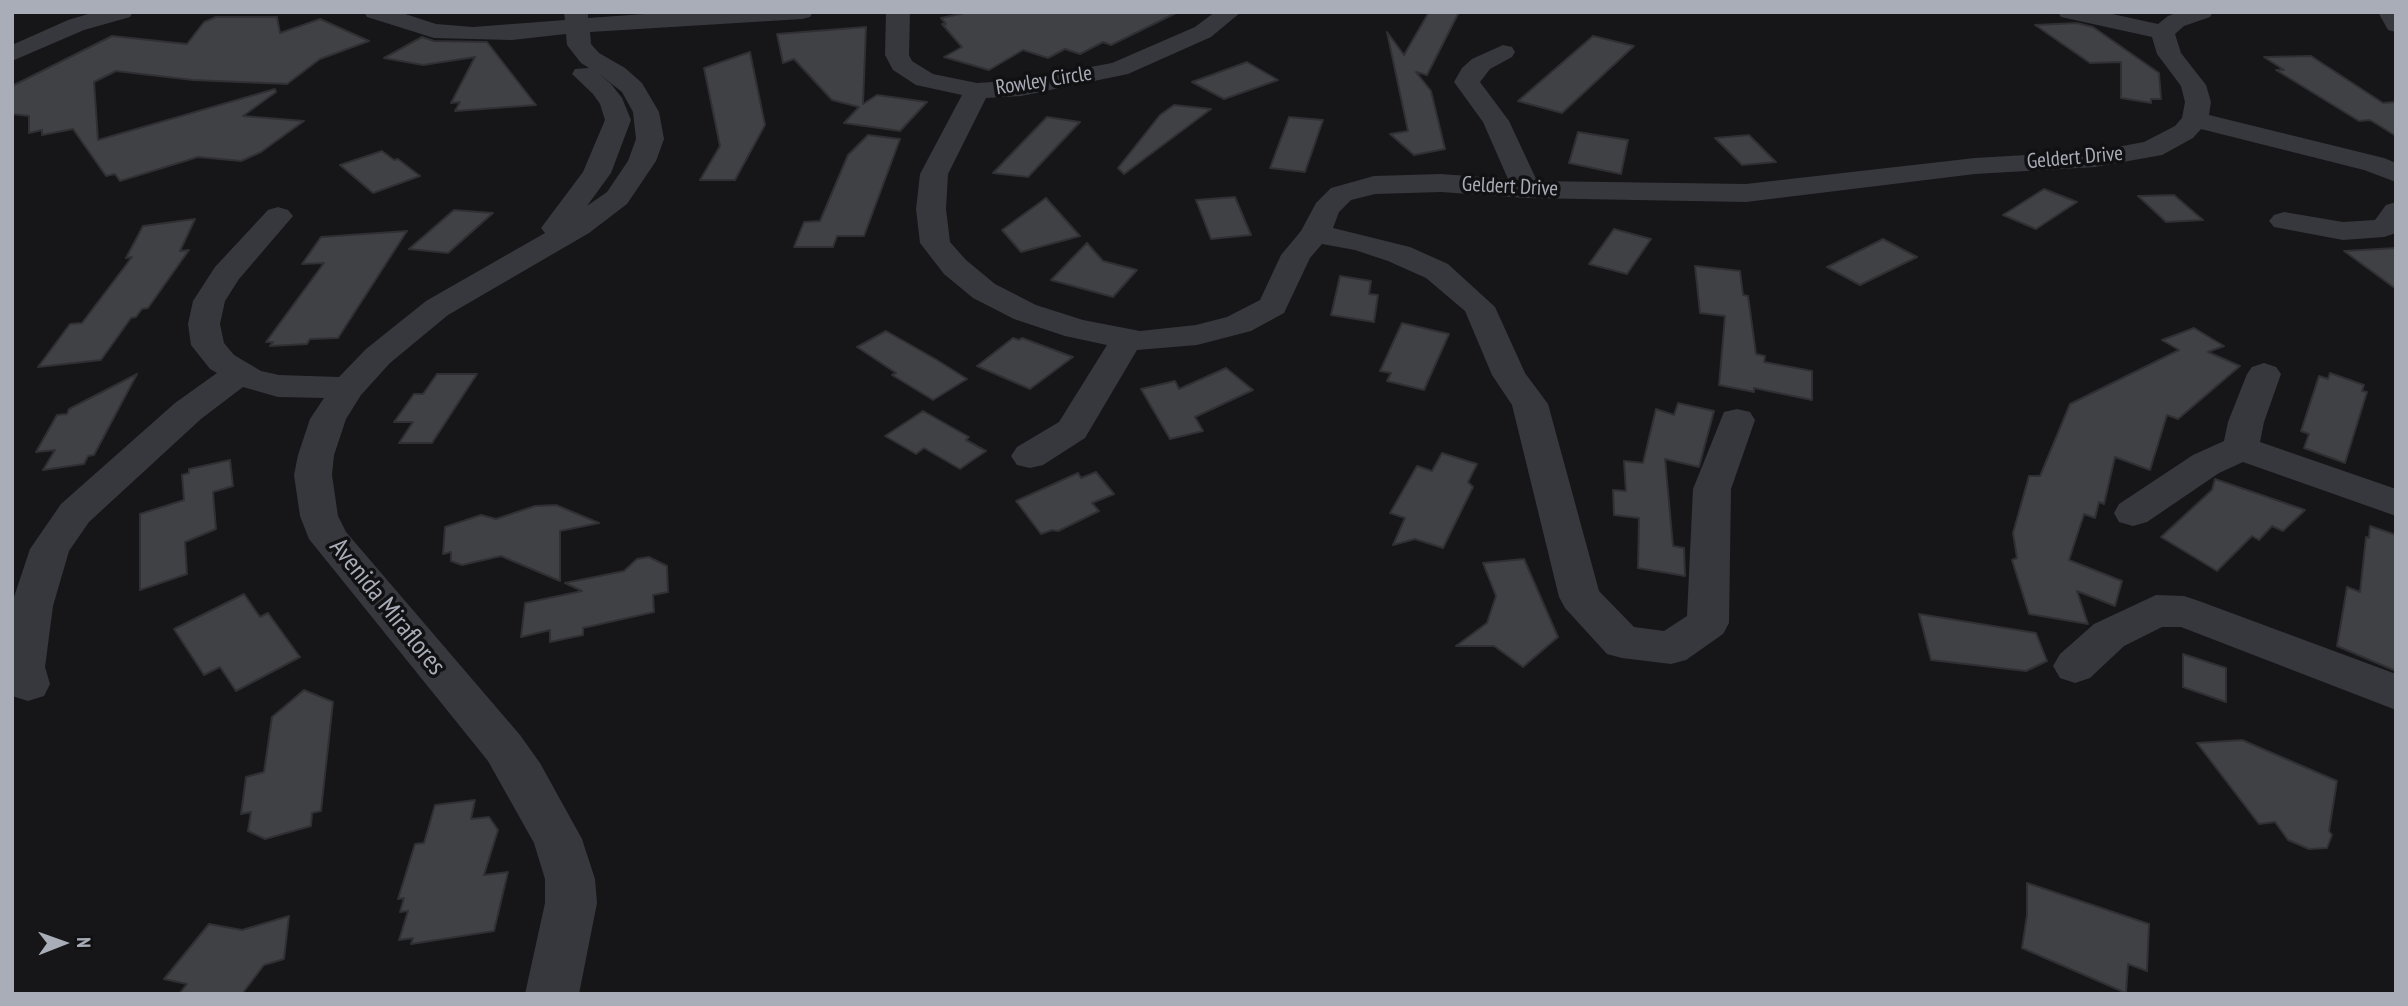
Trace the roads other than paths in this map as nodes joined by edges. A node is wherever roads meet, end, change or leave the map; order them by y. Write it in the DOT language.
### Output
graph roads {
  1 [pos="122,12"];
  2 [pos="375,12"];
  3 [pos="802,12"];
  4 [pos="898,12"];
  5 [pos="1230,12"];
  6 [pos="2069,12"];
  7 [pos="2202,12"];
  8 [pos="2389,12"];
  9 [pos="563,20"];
  10 [pos="2396,25"];
  11 [pos="2163,32"];
  12 [pos="1503,52"];
  13 [pos="12,54"];
  14 [pos="977,91"];
  15 [pos="2195,119"];
  16 [pos="2396,174"];
  17 [pos="1527,189"];
  18 [pos="2396,211"];
  19 [pos="278,216"];
  20 [pos="2284,221"];
  21 [pos="1315,234"];
  22 [pos="539,249"];
  23 [pos="1127,339"];
  24 [pos="238,374"];
  25 [pos="2264,374"];
  26 [pos="348,388"];
  27 [pos="1737,420"];
  28 [pos="2241,448"];
  29 [pos="1030,456"];
  30 [pos="2396,503"];
  31 [pos="2133,513"];
  32 [pos="2075,666"];
  33 [pos="27,684"];
  34 [pos="2396,693"];
  35 [pos="552,994"];
  1 -- 13 [label="street"];
  2 -- 9 [label="street"];
  3 -- 9 [label="street"];
  4 -- 14 [label="street, Rowley Circle"];
  5 -- 14 [label="street, Rowley Circle"];
  6 -- 11 [label="street"];
  7 -- 11 [label="street"];
  8 -- 10 [label="street"];
  9 -- 22 [label="street, Avenida Miraflores"];
  9 -- 22 [label="street, Avenida Miraflores"];
  11 -- 15 [label="street"];
  12 -- 17 [label="street"];
  14 -- 23 [label="street, Geldert Drive"];
  15 -- 16 [label="street"];
  15 -- 17 [label="street, Geldert Drive"];
  17 -- 21 [label="street, Geldert Drive"];
  18 -- 20 [label="street"];
  19 -- 24 [label="street"];
  21 -- 23 [label="street, Geldert Drive"];
  21 -- 27 [label="street"];
  22 -- 26 [label="street, Avenida Miraflores"];
  23 -- 29 [label="street"];
  24 -- 26 [label="street"];
  24 -- 33 [label="street"];
  25 -- 28 [label="street"];
  26 -- 35 [label="street, Avenida Miraflores"];
  28 -- 30 [label="street"];
  28 -- 31 [label="street"];
  32 -- 34 [label="street"];
}
